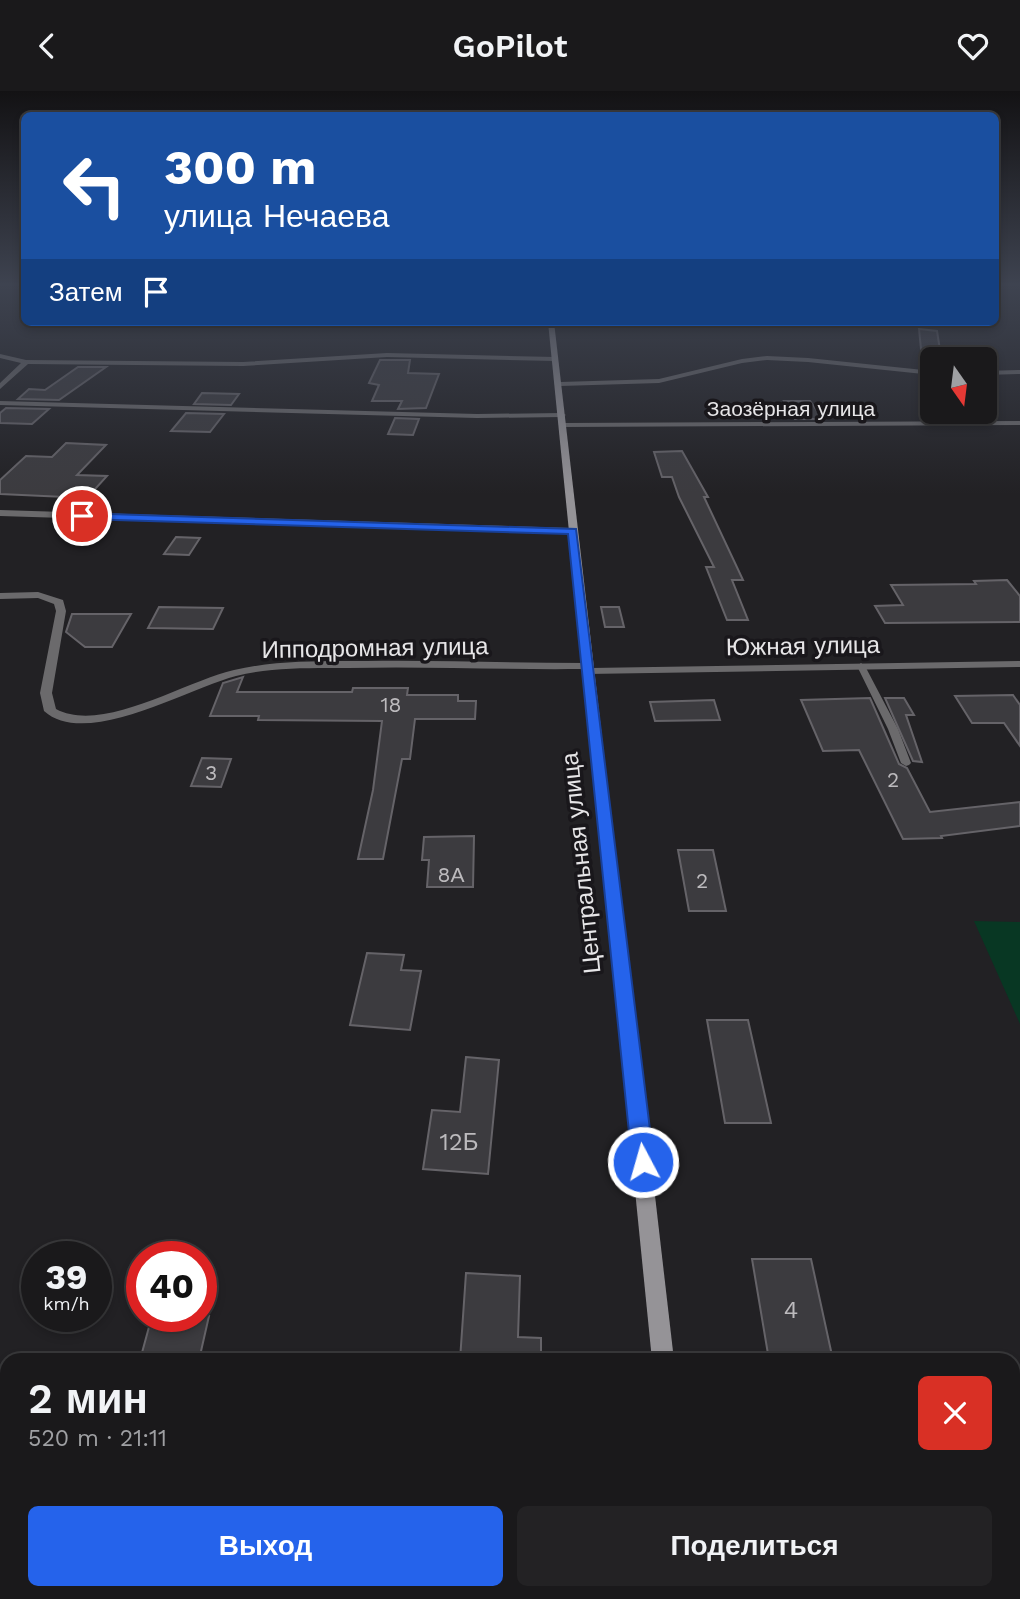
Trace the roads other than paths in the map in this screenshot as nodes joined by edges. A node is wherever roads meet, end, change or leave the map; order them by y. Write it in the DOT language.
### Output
graph roads {
  1 [pos="554,353"];
  2 [pos="0,356"];
  3 [pos="555,359"];
  4 [pos="26,362"];
  5 [pos="920,372"];
  6 [pos="1020,372"];
  7 [pos="998,373"];
  8 [pos="560,384"];
  9 [pos="0,387"];
  10 [pos="0,403"];
  11 [pos="563,420"];
  12 [pos="1020,423"];
  13 [pos="0,513"];
  14 [pos="572,531"];
  15 [pos="0,596"];
  16 [pos="1020,664"];
  17 [pos="861,666"];
  18 [pos="587,668"];
  19 [pos="906,763"];
  20 [pos="662,1353"];
  1 -- 3 [label="street, Центральная улица"];
  2 -- 4 [label="street"];
  3 -- 4 [label="street"];
  3 -- 8 [label="street, Центральная улица"];
  4 -- 9 [label="street"];
  5 -- 8 [label="street"];
  6 -- 7 [label="street"];
  8 -- 11 [label="street, Центральная улица"];
  10 -- 11 [label="street"];
  11 -- 12 [label="lane, Заозёрная улица"];
  11 -- 14 [label="street, Центральная улица"];
  13 -- 14 [label="street"];
  14 -- 18 [label="street, Центральная улица"];
  15 -- 18 [label="street, Ипподромная улица"];
  16 -- 17 [label="street, Южная улица"];
  17 -- 18 [label="street, Южная улица"];
  17 -- 19 [label="lane"];
  18 -- 20 [label="street, Центральная улица"];
}
